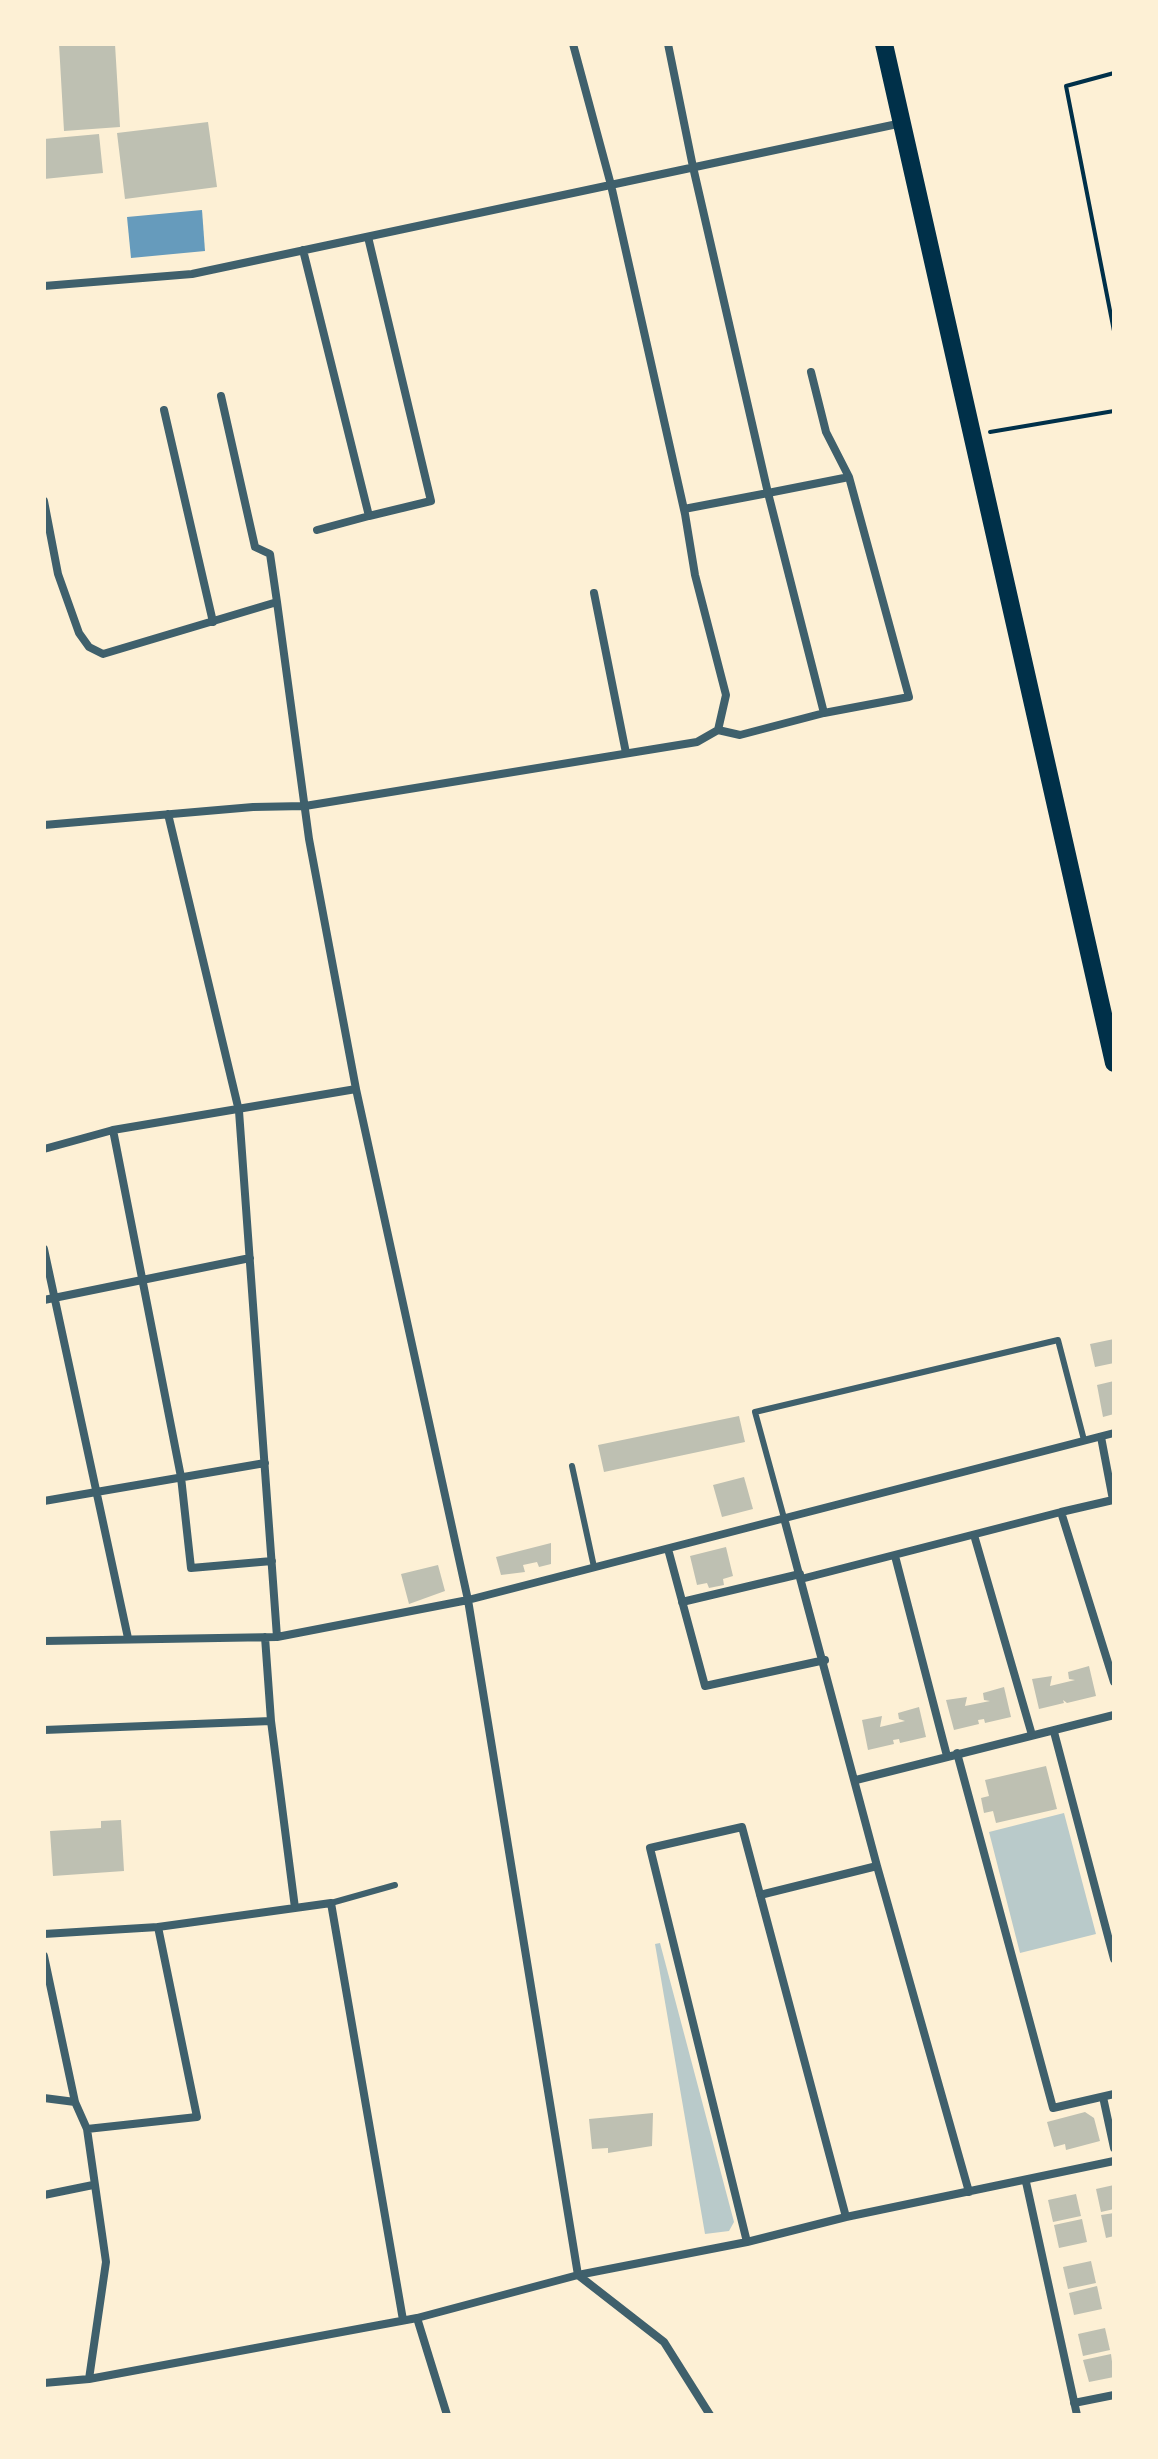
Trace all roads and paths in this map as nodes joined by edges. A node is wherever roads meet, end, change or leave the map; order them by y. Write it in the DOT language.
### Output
graph roads {
  1 [pos="573,44"];
  2 [pos="668,44"];
  3 [pos="884,44"];
  4 [pos="1114,73"];
  5 [pos="902,123"];
  6 [pos="693,167"];
  7 [pos="611,185"];
  8 [pos="368,237"];
  9 [pos="303,250"];
  10 [pos="44,286"];
  11 [pos="1114,331"];
  12 [pos="811,372"];
  13 [pos="221,396"];
  14 [pos="164,410"];
  15 [pos="1114,411"];
  16 [pos="973,435"];
  17 [pos="849,477"];
  18 [pos="768,493"];
  19 [pos="44,501"];
  20 [pos="684,509"];
  21 [pos="369,516"];
  22 [pos="317,530"];
  23 [pos="594,593"];
  24 [pos="277,602"];
  25 [pos="213,622"];
  26 [pos="824,713"];
  27 [pos="718,730"];
  28 [pos="626,753"];
  29 [pos="305,806"];
  30 [pos="168,814"];
  31 [pos="44,825"];
  32 [pos="1114,1063"];
  33 [pos="356,1089"];
  34 [pos="239,1111"];
  35 [pos="113,1130"];
  36 [pos="44,1149"];
  37 [pos="44,1249"];
  38 [pos="250,1258"];
  39 [pos="142,1280"];
  40 [pos="49,1299"];
  41 [pos="1114,1433"];
  42 [pos="1101,1437"];
  43 [pos="1084,1440"];
  44 [pos="265,1463"];
  45 [pos="572,1466"];
  46 [pos="181,1477"];
  47 [pos="98,1495"];
  48 [pos="44,1501"];
  49 [pos="1061,1512"];
  50 [pos="784,1518"];
  51 [pos="974,1535"];
  52 [pos="668,1549"];
  53 [pos="895,1556"];
  54 [pos="272,1561"];
  55 [pos="594,1567"];
  56 [pos="801,1577"];
  57 [pos="468,1600"];
  58 [pos="682,1602"];
  59 [pos="265,1637"];
  60 [pos="277,1637"];
  61 [pos="128,1638"];
  62 [pos="44,1641"];
  63 [pos="825,1660"];
  64 [pos="1114,1682"];
  65 [pos="1114,1715"];
  66 [pos="271,1721"];
  67 [pos="44,1730"];
  68 [pos="1054,1732"];
  69 [pos="1032,1735"];
  70 [pos="952,1755"];
  71 [pos="856,1780"];
  72 [pos="877,1866"];
  73 [pos="395,1885"];
  74 [pos="760,1895"];
  75 [pos="331,1903"];
  76 [pos="295,1908"];
  77 [pos="158,1927"];
  78 [pos="44,1934"];
  79 [pos="44,1956"];
  80 [pos="1114,1959"];
  81 [pos="44,1963"];
  82 [pos="1114,2094"];
  83 [pos="1103,2097"];
  84 [pos="44,2098"];
  85 [pos="75,2102"];
  86 [pos="87,2129"];
  87 [pos="1114,2148"];
  88 [pos="1114,2161"];
  89 [pos="1026,2182"];
  90 [pos="93,2185"];
  91 [pos="969,2192"];
  92 [pos="44,2195"];
  93 [pos="846,2217"];
  94 [pos="747,2242"];
  95 [pos="578,2275"];
  96 [pos="417,2318"];
  97 [pos="403,2320"];
  98 [pos="89,2379"];
  99 [pos="44,2383"];
  100 [pos="1114,2395"];
  101 [pos="1074,2403"];
  102 [pos="447,2415"];
  103 [pos="710,2415"];
  104 [pos="1077,2415"];
  1 -- 7 [label="street"];
  2 -- 6 [label="street"];
  3 -- 5 [label="main road"];
  4 -- 11 [label="path"];
  5 -- 6 [label="street"];
  5 -- 16 [label="main road"];
  6 -- 7 [label="street"];
  6 -- 18 [label="street"];
  7 -- 8 [label="street"];
  7 -- 20 [label="street"];
  8 -- 9 [label="street"];
  8 -- 21 [label="street"];
  9 -- 10 [label="street"];
  9 -- 21 [label="street"];
  12 -- 17 [label="street"];
  13 -- 24 [label="street"];
  14 -- 25 [label="street"];
  15 -- 16 [label="path"];
  16 -- 32 [label="main road"];
  17 -- 18 [label="street"];
  17 -- 26 [label="street"];
  18 -- 20 [label="street"];
  18 -- 26 [label="street"];
  19 -- 25 [label="street"];
  20 -- 27 [label="street"];
  21 -- 22 [label="street"];
  23 -- 28 [label="street"];
  24 -- 25 [label="street"];
  24 -- 29 [label="street"];
  26 -- 27 [label="street"];
  27 -- 28 [label="street"];
  28 -- 29 [label="street"];
  29 -- 30 [label="street"];
  29 -- 33 [label="street"];
  30 -- 31 [label="street"];
  30 -- 34 [label="street"];
  33 -- 34 [label="street"];
  33 -- 57 [label="street"];
  34 -- 35 [label="street"];
  34 -- 38 [label="street"];
  35 -- 36 [label="street"];
  35 -- 39 [label="street"];
  37 -- 40 [label="street"];
  38 -- 39 [label="street"];
  38 -- 44 [label="street"];
  39 -- 40 [label="street"];
  39 -- 46 [label="street"];
  40 -- 47 [label="street"];
  41 -- 42 [label="street"];
  42 -- 43 [label="street"];
  42 -- 49 [label="street"];
  43 -- 50 [label="street"];
  43 -- 50 [label="lane"];
  44 -- 46 [label="street"];
  44 -- 54 [label="street"];
  45 -- 55 [label="lane"];
  46 -- 47 [label="street"];
  46 -- 54 [label="street"];
  47 -- 48 [label="street"];
  47 -- 61 [label="street"];
  49 -- 51 [label="street"];
  49 -- 64 [label="street"];
  50 -- 52 [label="street"];
  50 -- 56 [label="street"];
  51 -- 53 [label="street"];
  51 -- 69 [label="street"];
  52 -- 55 [label="street"];
  52 -- 58 [label="street"];
  53 -- 56 [label="street"];
  53 -- 70 [label="street"];
  54 -- 60 [label="street"];
  55 -- 57 [label="street"];
  56 -- 58 [label="street"];
  56 -- 63 [label="street"];
  57 -- 60 [label="street"];
  57 -- 95 [label="street"];
  58 -- 63 [label="street"];
  59 -- 60 [label="street"];
  59 -- 61 [label="street"];
  59 -- 66 [label="street"];
  61 -- 62 [label="street"];
  63 -- 71 [label="street"];
  65 -- 68 [label="street"];
  66 -- 67 [label="street"];
  66 -- 76 [label="street"];
  68 -- 69 [label="street"];
  68 -- 80 [label="street"];
  69 -- 70 [label="street"];
  70 -- 71 [label="street"];
  70 -- 83 [label="street"];
  71 -- 72 [label="street"];
  72 -- 74 [label="street"];
  72 -- 91 [label="street"];
  73 -- 75 [label="lane"];
  74 -- 93 [label="street"];
  74 -- 94 [label="street"];
  75 -- 76 [label="street"];
  75 -- 97 [label="street"];
  76 -- 77 [label="street"];
  77 -- 78 [label="street"];
  77 -- 86 [label="street"];
  79 -- 81 [label="street"];
  81 -- 85 [label="street"];
  82 -- 83 [label="street"];
  83 -- 87 [label="street"];
  84 -- 85 [label="street"];
  85 -- 86 [label="street"];
  86 -- 90 [label="street"];
  88 -- 89 [label="street"];
  89 -- 91 [label="street"];
  89 -- 101 [label="street"];
  90 -- 92 [label="street"];
  90 -- 98 [label="street"];
  91 -- 93 [label="street"];
  93 -- 94 [label="street"];
  94 -- 95 [label="street"];
  95 -- 96 [label="street"];
  95 -- 103 [label="street"];
  96 -- 97 [label="street"];
  96 -- 102 [label="street"];
  97 -- 98 [label="street"];
  98 -- 99 [label="street"];
  100 -- 101 [label="street"];
  101 -- 104 [label="street"];
}
